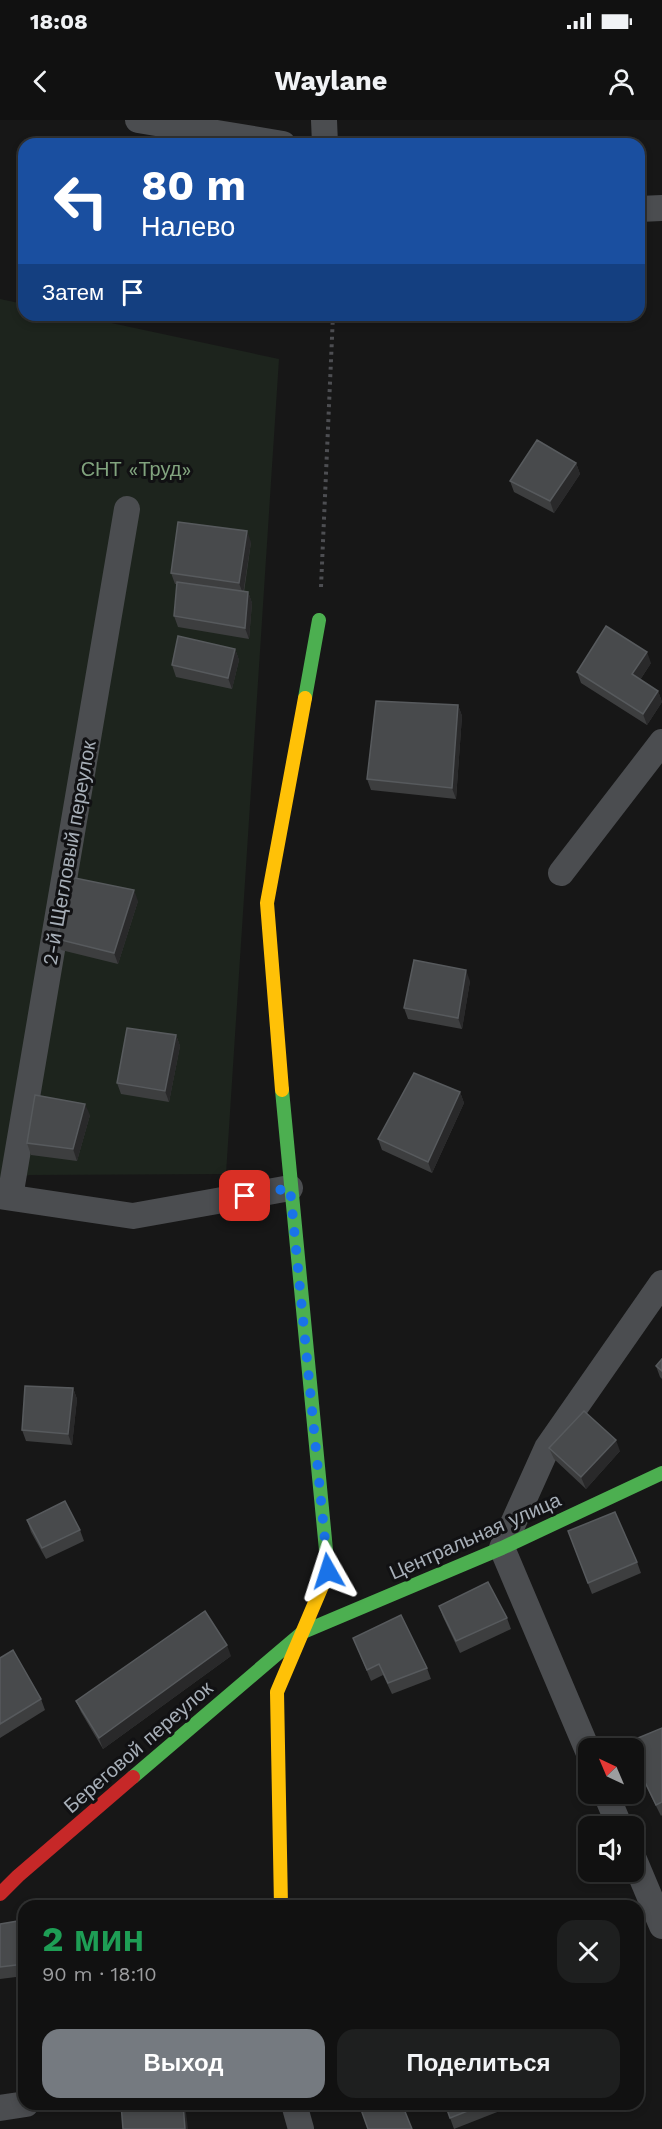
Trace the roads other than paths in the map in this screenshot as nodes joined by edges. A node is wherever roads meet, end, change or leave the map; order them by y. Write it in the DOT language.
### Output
graph roads {
  1 [pos="138,120"];
  2 [pos="324,120"];
  3 [pos="247,138"];
  4 [pos="325,138"];
  5 [pos="662,208"];
  6 [pos="645,209"];
  7 [pos="127,509"];
  8 [pos="320,620"];
  9 [pos="662,742"];
  10 [pos="561,873"];
  11 [pos="290,1188"];
  12 [pos="5,1197"];
  13 [pos="662,1283"];
  14 [pos="662,1473"];
  15 [pos="502,1548"];
  16 [pos="303,1632"];
  17 [pos="582,1738"];
  18 [pos="642,1882"];
  19 [pos="0,1894"];
  20 [pos="281,1900"];
  21 [pos="654,1916"];
  22 [pos="18,2105"];
  23 [pos="0,2108"];
  24 [pos="296,2110"];
  25 [pos="301,2129"];
  1 -- 3 [label="street"];
  2 -- 4 [label="street"];
  5 -- 6 [label="street"];
  7 -- 12 [label="street, 2-й Щегловый переулок"];
  8 -- 11 [label="street"];
  9 -- 10 [label="street"];
  11 -- 12 [label="street"];
  11 -- 16 [label="street"];
  13 -- 15 [label="street"];
  14 -- 15 [label="street, Центральная улица"];
  15 -- 16 [label="street, Центральная улица"];
  15 -- 17 [label="street"];
  16 -- 19 [label="street, Береговой переулок"];
  16 -- 20 [label="street"];
  18 -- 21 [label="street"];
  22 -- 23 [label="street"];
  24 -- 25 [label="street"];
}
